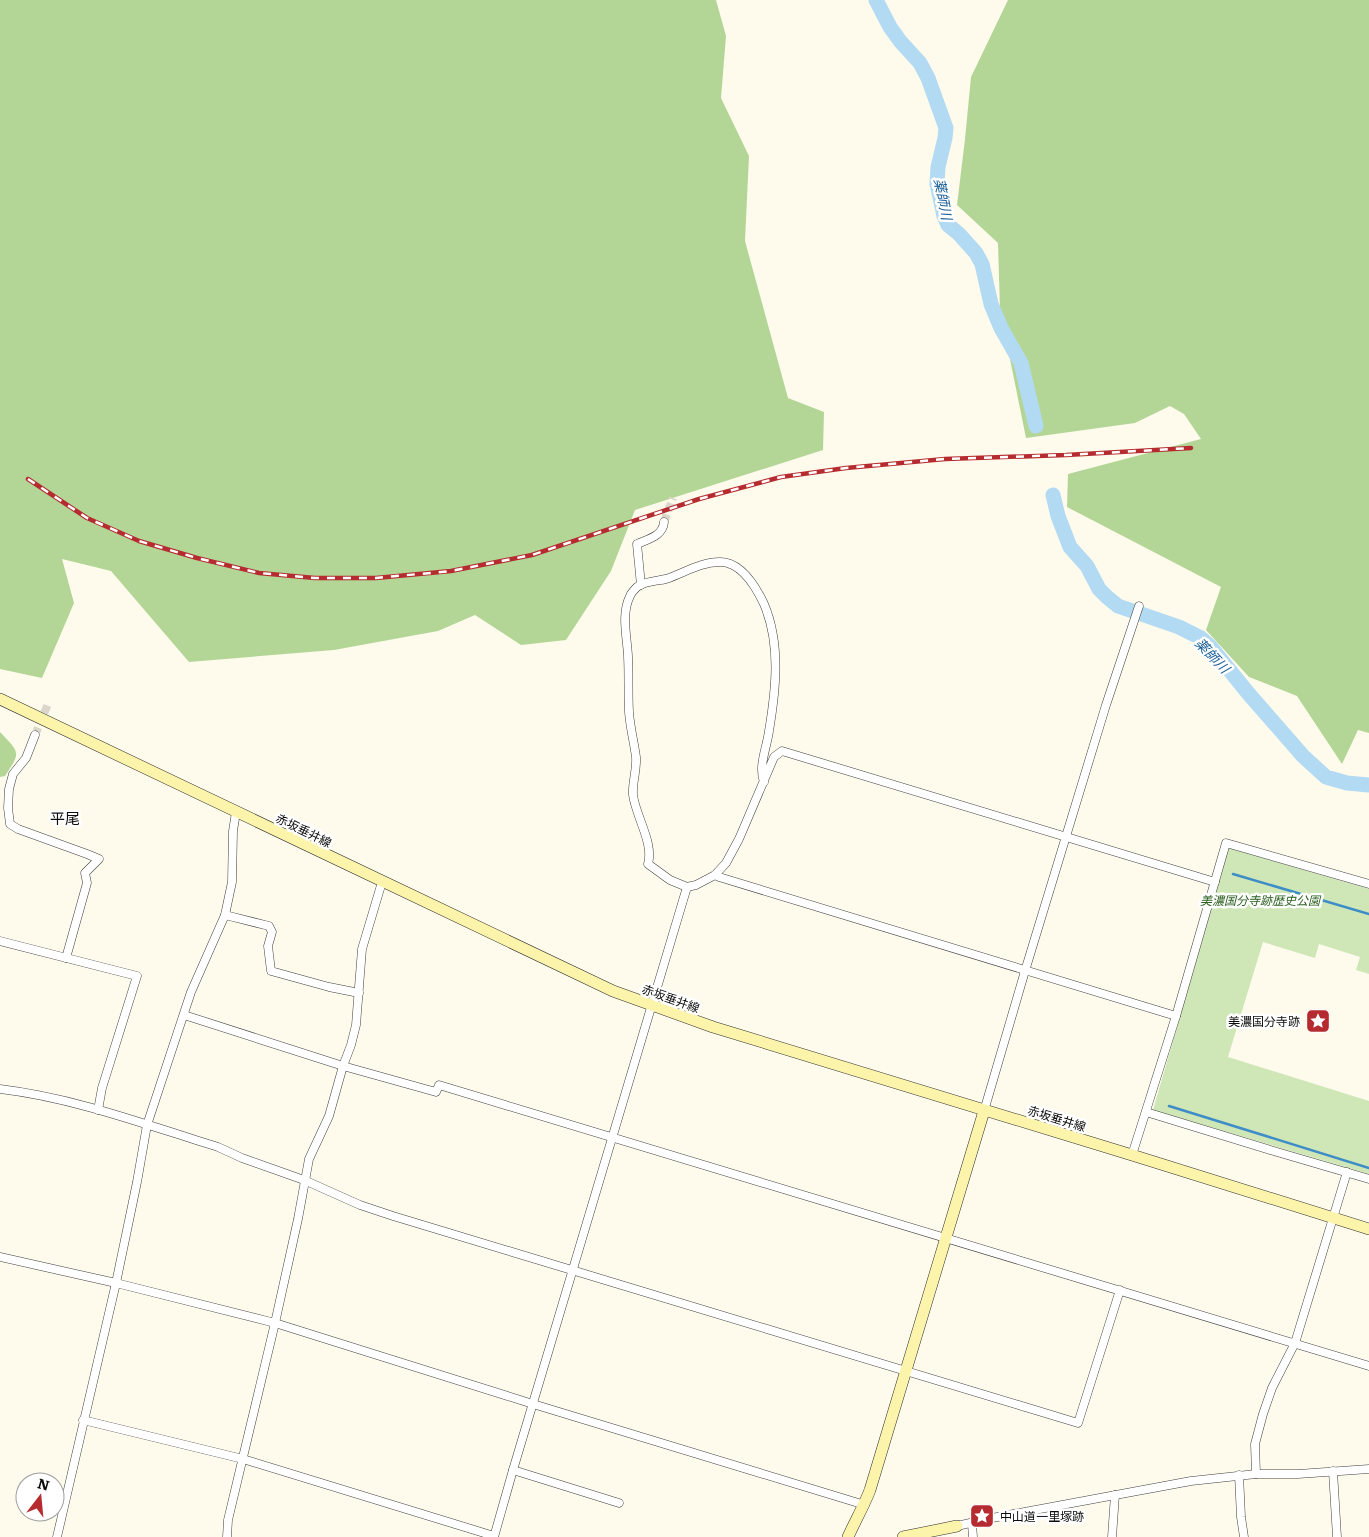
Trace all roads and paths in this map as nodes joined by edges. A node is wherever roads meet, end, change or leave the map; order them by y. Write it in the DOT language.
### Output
graph roads {
  1 [pos="664,522"];
  2 [pos="641,585"];
  3 [pos="1139,606"];
  4 [pos="0,699"];
  5 [pos="35,736"];
  6 [pos="764,782"];
  7 [pos="236,812"];
  8 [pos="1065,838"];
  9 [pos="715,874"];
  10 [pos="382,882"];
  11 [pos="1215,882"];
  12 [pos="1369,884"];
  13 [pos="687,887"];
  14 [pos="224,915"];
  15 [pos="0,941"];
  16 [pos="66,958"];
  17 [pos="1025,970"];
  18 [pos="359,993"];
  19 [pos="652,1006"];
  20 [pos="184,1015"];
  21 [pos="1176,1016"];
  22 [pos="343,1066"];
  23 [pos="0,1090"];
  24 [pos="98,1110"];
  25 [pos="984,1111"];
  26 [pos="1146,1112"];
  27 [pos="147,1125"];
  28 [pos="613,1137"];
  29 [pos="1132,1155"];
  30 [pos="1347,1172"];
  31 [pos="1369,1179"];
  32 [pos="304,1180"];
  33 [pos="1333,1218"];
  34 [pos="1369,1229"];
  35 [pos="946,1238"];
  36 [pos="0,1256"];
  37 [pos="573,1270"];
  38 [pos="116,1282"];
  39 [pos="1120,1290"];
  40 [pos="275,1323"];
  41 [pos="1294,1344"];
  42 [pos="1369,1366"];
  43 [pos="905,1370"];
  44 [pos="533,1404"];
  45 [pos="83,1420"];
  46 [pos="243,1459"];
  47 [pos="1369,1469"];
  48 [pos="512,1470"];
  49 [pos="1333,1471"];
  50 [pos="1256,1474"];
  51 [pos="1239,1475"];
  52 [pos="1115,1495"];
  53 [pos="619,1503"];
  54 [pos="865,1505"];
  55 [pos="972,1524"];
  56 [pos="957,1526"];
  57 [pos="494,1536"];
  58 [pos="57,1537"];
  59 [pos="227,1537"];
  60 [pos="848,1537"];
  61 [pos="903,1537"];
  62 [pos="973,1537"];
  63 [pos="1112,1537"];
  64 [pos="1244,1537"];
  65 [pos="1337,1537"];
  1 -- 2 [label="street"];
  2 -- 6 [label="street"];
  2 -- 13 [label="street"];
  3 -- 8 [label="street"];
  4 -- 7 [label="main road, 赤坂垂井線"];
  5 -- 16 [label="street"];
  6 -- 8 [label="street"];
  6 -- 9 [label="street"];
  7 -- 10 [label="main road, 赤坂垂井線"];
  7 -- 14 [label="street"];
  8 -- 11 [label="street"];
  8 -- 17 [label="street"];
  9 -- 13 [label="street"];
  9 -- 17 [label="street"];
  10 -- 18 [label="street"];
  10 -- 19 [label="main road, 赤坂垂井線"];
  11 -- 12 [label="street"];
  11 -- 21 [label="street"];
  13 -- 19 [label="street"];
  14 -- 18 [label="street"];
  14 -- 20 [label="street"];
  15 -- 16 [label="street"];
  16 -- 24 [label="street"];
  17 -- 21 [label="street"];
  17 -- 25 [label="street"];
  18 -- 22 [label="street"];
  19 -- 25 [label="main road, 赤坂垂井線"];
  19 -- 28 [label="street"];
  20 -- 22 [label="street"];
  20 -- 27 [label="street"];
  21 -- 26 [label="street"];
  22 -- 28 [label="street"];
  22 -- 32 [label="street"];
  23 -- 24 [label="street"];
  24 -- 27 [label="street"];
  25 -- 29 [label="main road, 赤坂垂井線"];
  25 -- 35 [label="main road"];
  26 -- 29 [label="street"];
  26 -- 30 [label="street"];
  27 -- 32 [label="street"];
  27 -- 38 [label="street"];
  28 -- 35 [label="street"];
  28 -- 37 [label="street"];
  29 -- 33 [label="main road, 赤坂垂井線"];
  30 -- 31 [label="street"];
  30 -- 33 [label="street"];
  32 -- 37 [label="street"];
  32 -- 40 [label="street"];
  33 -- 34 [label="main road, 赤坂垂井線"];
  33 -- 41 [label="street"];
  35 -- 39 [label="street"];
  35 -- 43 [label="main road"];
  36 -- 38 [label="street"];
  37 -- 43 [label="street"];
  37 -- 44 [label="street"];
  38 -- 40 [label="street"];
  38 -- 45 [label="street"];
  39 -- 41 [label="street"];
  39 -- 43 [label="street"];
  40 -- 44 [label="street"];
  40 -- 46 [label="street"];
  41 -- 42 [label="street"];
  41 -- 50 [label="street"];
  43 -- 54 [label="main road"];
  44 -- 48 [label="street"];
  44 -- 54 [label="street"];
  45 -- 46 [label="street"];
  45 -- 58 [label="street"];
  46 -- 57 [label="street"];
  46 -- 59 [label="street"];
  47 -- 49 [label="street"];
  48 -- 53 [label="street"];
  48 -- 57 [label="street"];
  49 -- 50 [label="street"];
  49 -- 65 [label="street"];
  50 -- 51 [label="street"];
  51 -- 52 [label="street"];
  51 -- 64 [label="street"];
  52 -- 55 [label="street"];
  52 -- 63 [label="street"];
  54 -- 60 [label="main road"];
  55 -- 56 [label="street"];
  55 -- 62 [label="street"];
  56 -- 61 [label="main road"];
}
